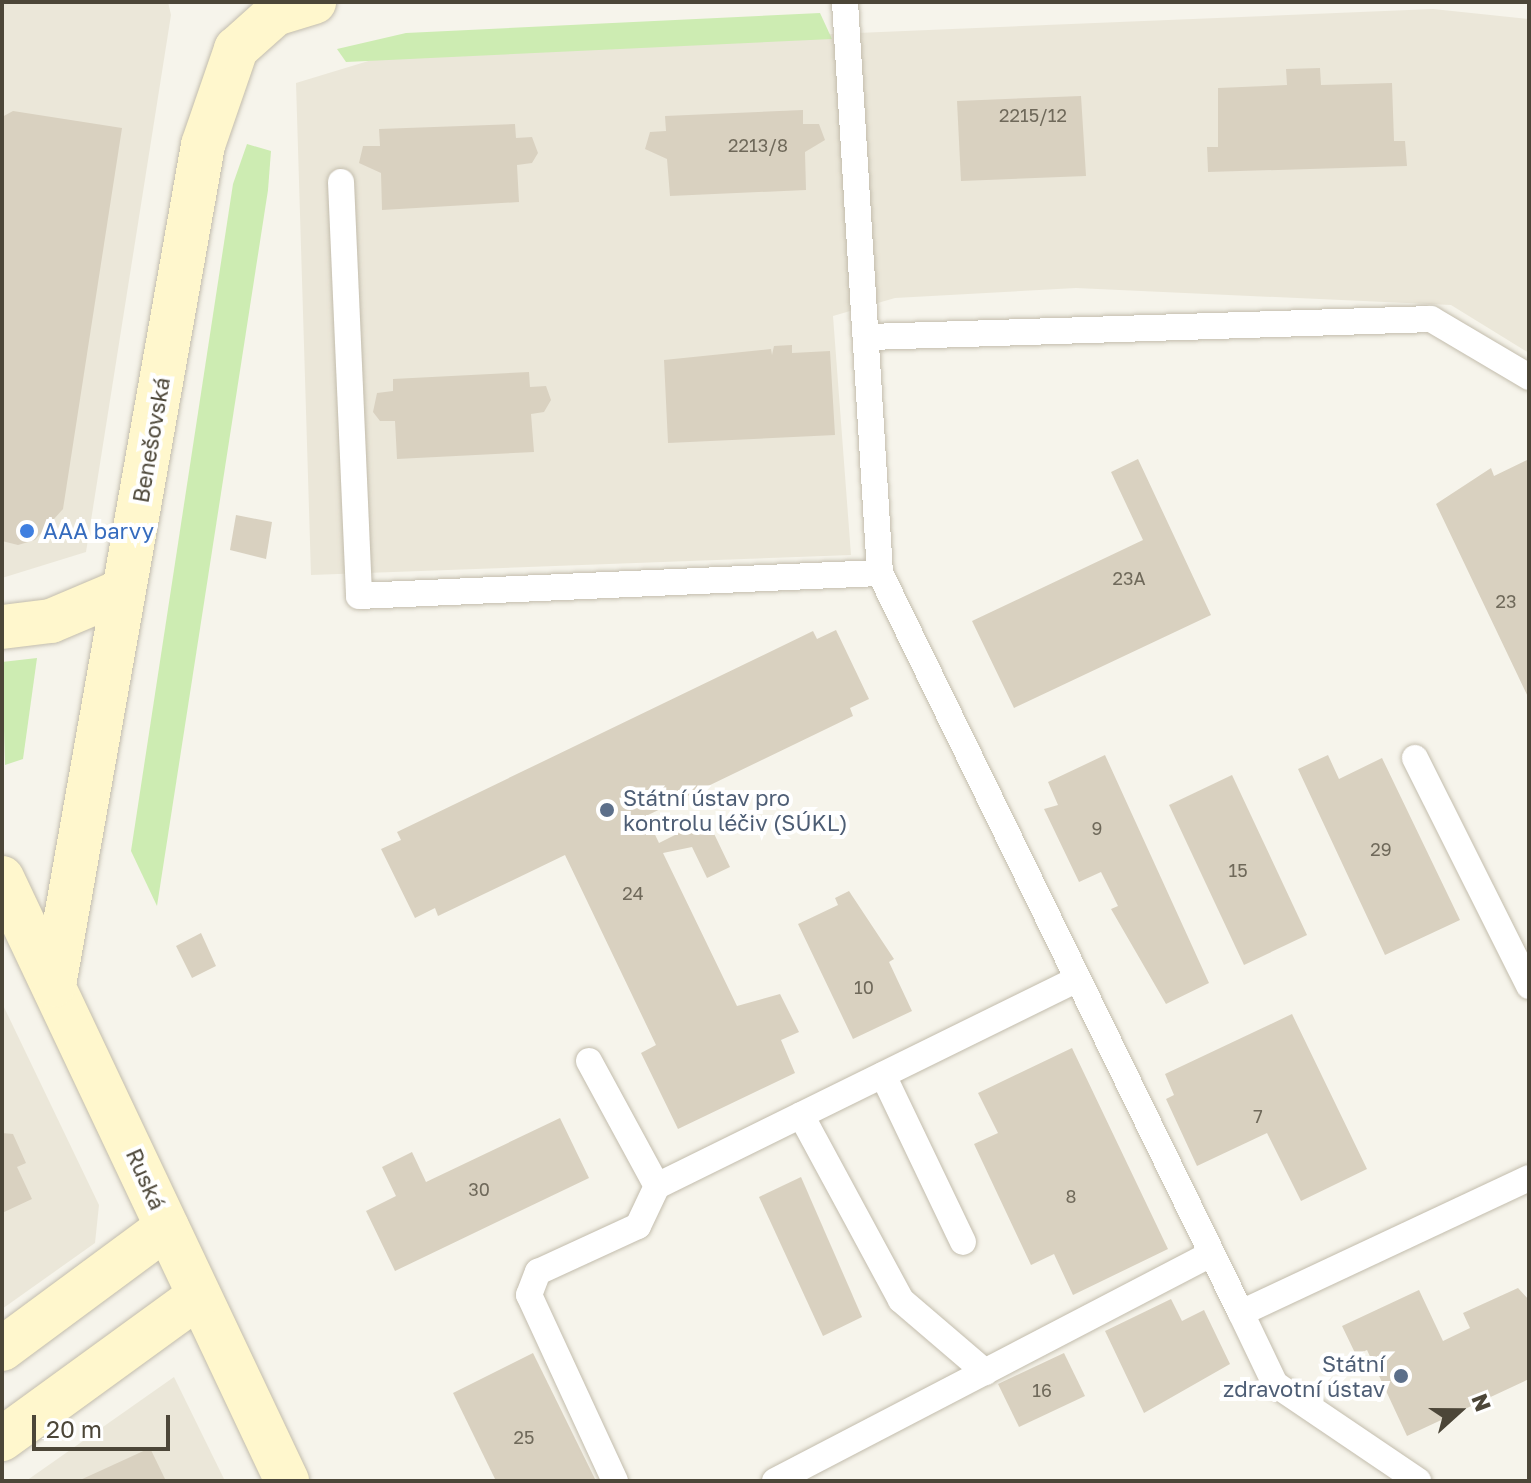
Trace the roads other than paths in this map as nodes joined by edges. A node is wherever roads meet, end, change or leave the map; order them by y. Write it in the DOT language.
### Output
graph roads {
  1 [pos="314,2"];
  2 [pos="845,2"];
  3 [pos="249,15"];
  4 [pos="341,182"];
  5 [pos="869,337"];
  6 [pos="1529,377"];
  7 [pos="880,573"];
  8 [pos="124,590"];
  9 [pos="2,627"];
  10 [pos="1415,758"];
  11 [pos="2,878"];
  12 [pos="1078,979"];
  13 [pos="54,985"];
  14 [pos="1529,986"];
  15 [pos="589,1061"];
  16 [pos="883,1075"];
  17 [pos="801,1115"];
  18 [pos="1529,1178"];
  19 [pos="657,1186"];
  20 [pos="167,1227"];
  21 [pos="963,1242"];
  22 [pos="1211,1254"];
  23 [pos="199,1296"];
  24 [pos="1241,1313"];
  25 [pos="2,1349"];
  26 [pos="985,1372"];
  27 [pos="2,1439"];
  28 [pos="287,1481"];
  29 [pos="615,1481"];
  30 [pos="775,1481"];
  31 [pos="1418,1481"];
  1 -- 3 [label="main road"];
  2 -- 5 [label="lane"];
  3 -- 8 [label="main road, Benešovská"];
  4 -- 7 [label="lane"];
  5 -- 6 [label="lane"];
  5 -- 7 [label="lane"];
  7 -- 12 [label="lane"];
  8 -- 9 [label="main road"];
  8 -- 13 [label="main road, Benešovská"];
  10 -- 14 [label="lane"];
  11 -- 13 [label="main road, Ruská"];
  12 -- 16 [label="lane"];
  12 -- 22 [label="lane"];
  13 -- 20 [label="main road, Ruská"];
  15 -- 19 [label="lane"];
  16 -- 17 [label="lane"];
  16 -- 21 [label="lane"];
  17 -- 19 [label="lane"];
  17 -- 26 [label="lane"];
  18 -- 24 [label="lane"];
  19 -- 29 [label="lane"];
  20 -- 23 [label="main road, Ruská"];
  20 -- 25 [label="main road"];
  22 -- 24 [label="lane"];
  22 -- 26 [label="lane"];
  23 -- 27 [label="main road"];
  23 -- 28 [label="main road, Ruská"];
  24 -- 31 [label="lane"];
  26 -- 30 [label="lane"];
}
